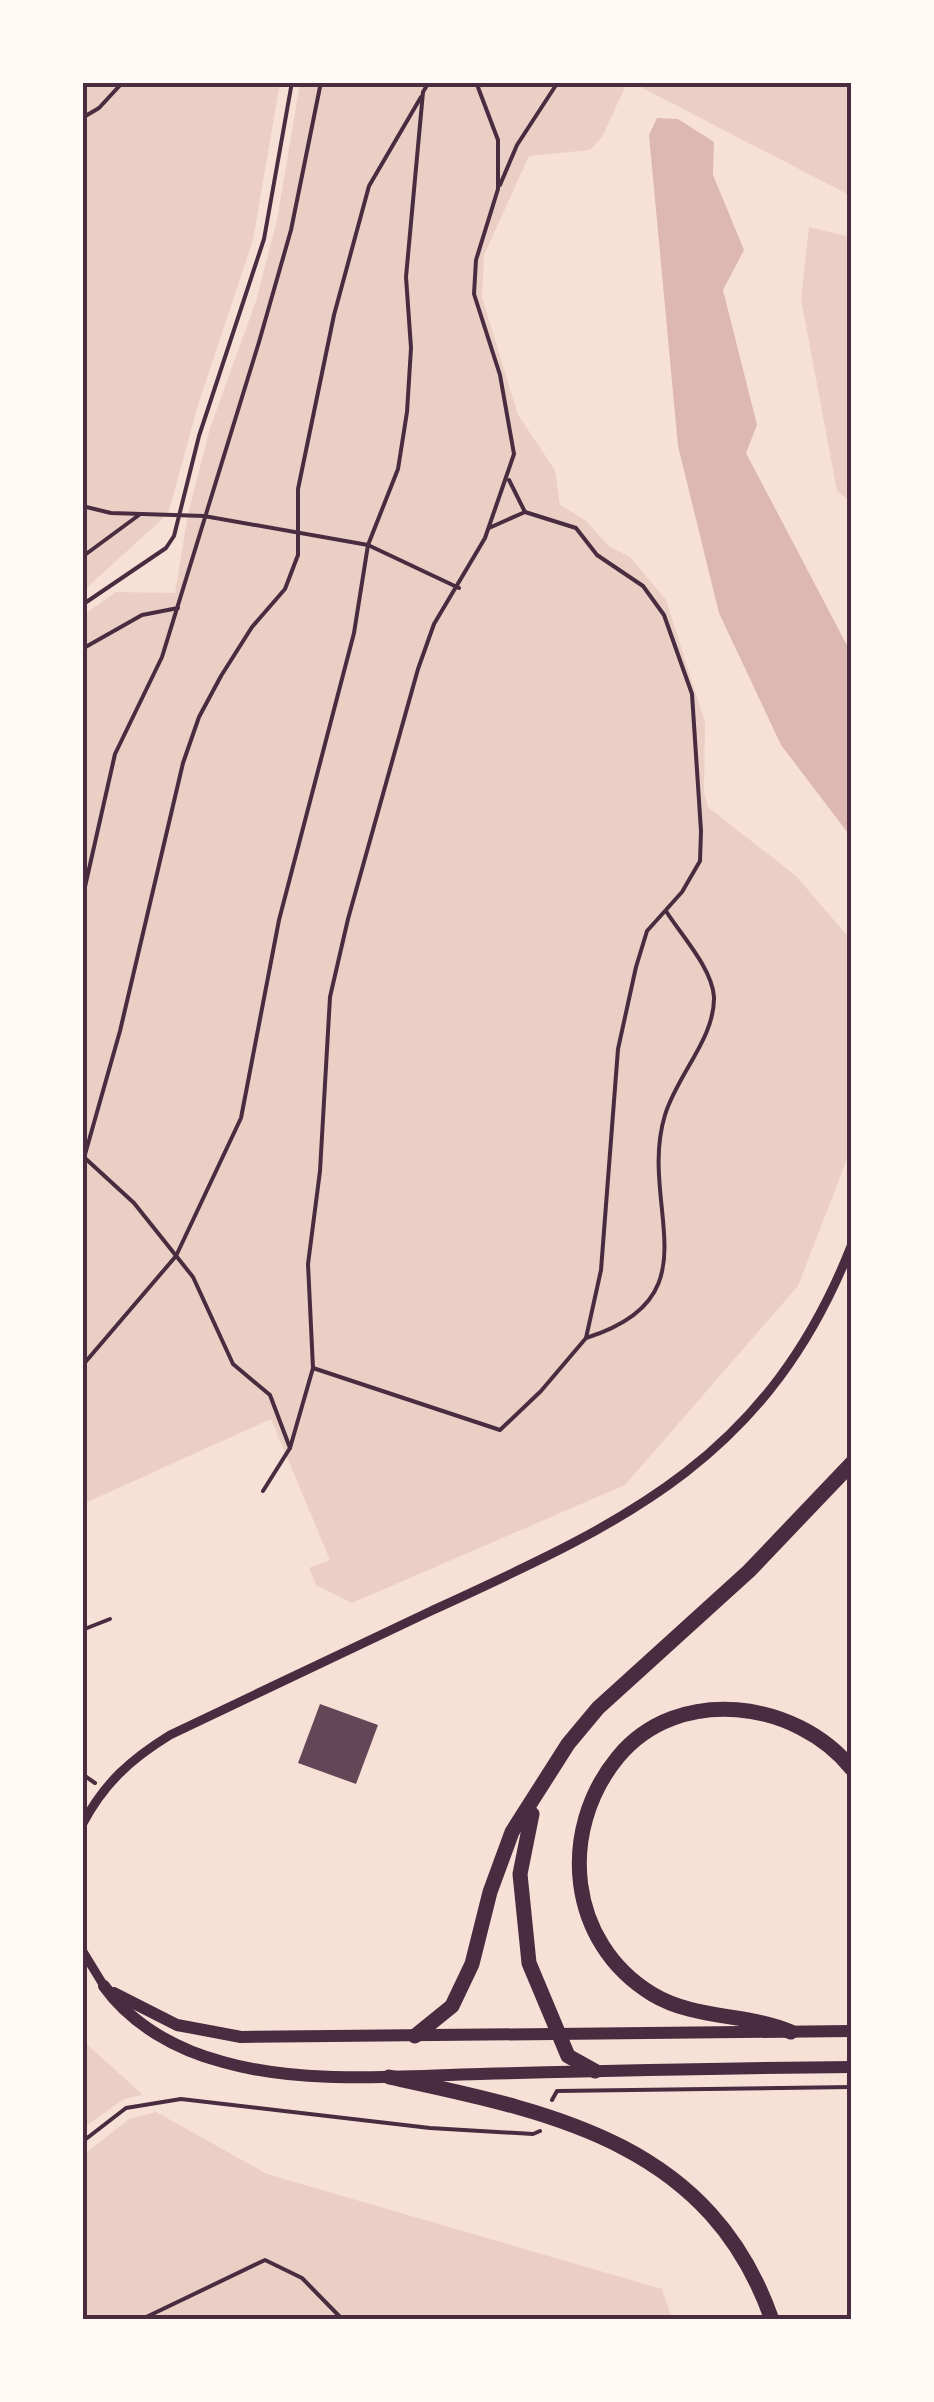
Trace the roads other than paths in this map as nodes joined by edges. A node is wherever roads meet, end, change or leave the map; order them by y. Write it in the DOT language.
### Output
graph roads {
  1 [pos="852,1244"];
  2 [pos="852,1463"];
  3 [pos="852,1768"];
  4 [pos="536,1800"];
  5 [pos="82,1824"];
  6 [pos="82,1950"];
  7 [pos="104,1986"];
  8 [pos="845,2031"];
  9 [pos="791,2032"];
  10 [pos="416,2036"];
  11 [pos="557,2037"];
  12 [pos="845,2067"];
  13 [pos="595,2072"];
  14 [pos="388,2077"];
  15 [pos="772,2320"];
  1 -- 5 [label="street"];
  2 -- 4 [label="highway"];
  3 -- 9 [label="highway"];
  4 -- 10 [label="highway"];
  4 -- 11 [label="highway"];
  6 -- 7 [label="street"];
  7 -- 10 [label="main road"];
  7 -- 14 [label="main road"];
  8 -- 9 [label="main road"];
  9 -- 11 [label="main road"];
  10 -- 11 [label="main road"];
  11 -- 13 [label="highway"];
  12 -- 13 [label="main road"];
  13 -- 14 [label="main road"];
  14 -- 15 [label="highway"];
}
